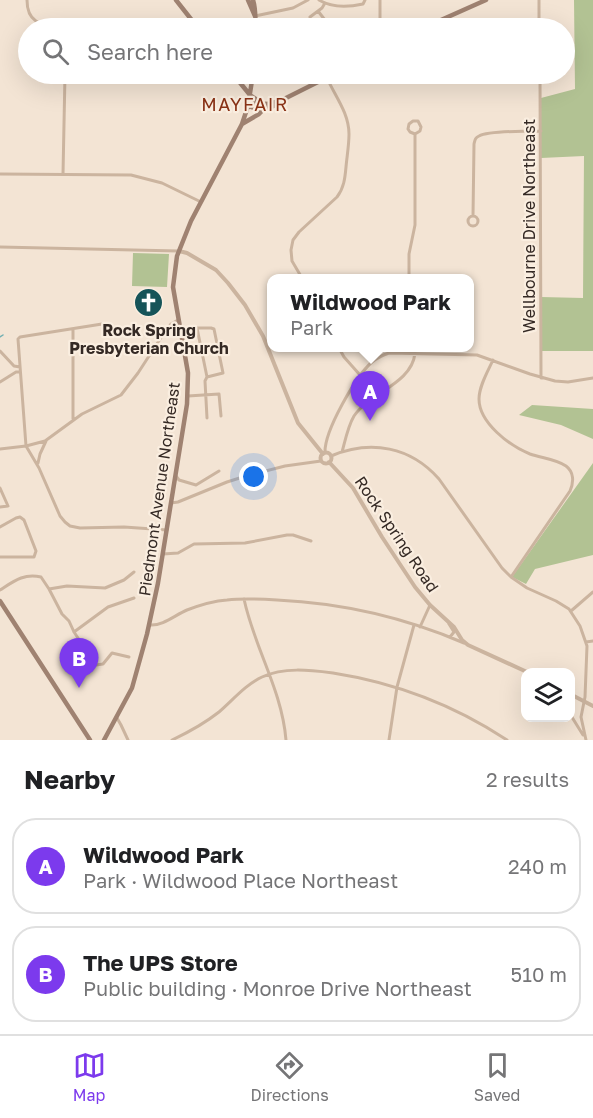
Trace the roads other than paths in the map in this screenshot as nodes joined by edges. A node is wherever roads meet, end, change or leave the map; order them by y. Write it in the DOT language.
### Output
graph roads {
  1 [pos="27,0"];
  2 [pos="176,0"];
  3 [pos="248,0"];
  4 [pos="253,0"];
  5 [pos="308,0"];
  6 [pos="319,0"];
  7 [pos="365,0"];
  8 [pos="380,0"];
  9 [pos="486,0"];
  10 [pos="539,0"];
  11 [pos="302,2"];
  12 [pos="325,3"];
  13 [pos="318,11"];
  14 [pos="255,16"];
  15 [pos="310,17"];
  16 [pos="33,18"];
  17 [pos="190,18"];
  18 [pos="323,18"];
  19 [pos="380,18"];
  20 [pos="446,18"];
  21 [pos="539,18"];
  22 [pos="65,84"];
  23 [pos="241,84"];
  24 [pos="252,84"];
  25 [pos="313,84"];
  26 [pos="330,84"];
  27 [pos="540,84"];
  28 [pos="250,94"];
  29 [pos="249,104"];
  30 [pos="264,106"];
  31 [pos="242,124"];
  32 [pos="541,131"];
  33 [pos="415,134"];
  34 [pos="0,174"];
  35 [pos="63,174"];
  36 [pos="201,202"];
  37 [pos="473,216"];
  38 [pos="0,247"];
  39 [pos="178,251"];
  40 [pos="299,274"];
  41 [pos="410,274"];
  42 [pos="178,320"];
  43 [pos="102,324"];
  44 [pos="73,329"];
  45 [pos="267,346"];
  46 [pos="0,351"];
  47 [pos="269,352"];
  48 [pos="342,352"];
  49 [pos="415,353"];
  50 [pos="425,353"];
  51 [pos="493,360"];
  52 [pos="20,370"];
  53 [pos="360,375"];
  54 [pos="207,377"];
  55 [pos="541,378"];
  56 [pos="593,378"];
  57 [pos="0,382"];
  58 [pos="206,395"];
  59 [pos="188,396"];
  60 [pos="221,416"];
  61 [pos="207,418"];
  62 [pos="73,419"];
  63 [pos="46,440"];
  64 [pos="26,446"];
  65 [pos="0,449"];
  66 [pos="342,452"];
  67 [pos="324,453"];
  68 [pos="331,456"];
  69 [pos="321,461"];
  70 [pos="329,462"];
  71 [pos="38,465"];
  72 [pos="219,471"];
  73 [pos="176,476"];
  74 [pos="0,488"];
  75 [pos="1,493"];
  76 [pos="171,502"];
  77 [pos="0,507"];
  78 [pos="0,527"];
  79 [pos="167,530"];
  80 [pos="311,541"];
  81 [pos="163,554"];
  82 [pos="0,557"];
  83 [pos="134,572"];
  84 [pos="511,577"];
  85 [pos="49,589"];
  86 [pos="0,590"];
  87 [pos="593,592"];
  88 [pos="134,598"];
  89 [pos="244,599"];
  90 [pos="0,601"];
  91 [pos="430,605"];
  92 [pos="571,611"];
  93 [pos="449,624"];
  94 [pos="150,625"];
  95 [pos="414,625"];
  96 [pos="420,627"];
  97 [pos="74,632"];
  98 [pos="450,637"];
  99 [pos="593,641"];
  100 [pos="586,642"];
  101 [pos="468,645"];
  102 [pos="129,657"];
  103 [pos="521,670"];
  104 [pos="269,674"];
  105 [pos="397,687"];
  106 [pos="575,696"];
  107 [pos="584,701"];
  108 [pos="593,706"];
  109 [pos="117,718"];
  110 [pos="575,721"];
  111 [pos="90,740"];
  112 [pos="104,740"];
  113 [pos="128,740"];
  114 [pos="172,740"];
  115 [pos="286,740"];
  116 [pos="389,740"];
  117 [pos="507,740"];
  118 [pos="585,740"];
  1 -- 16 [label="street"];
  2 -- 17 [label="main road"];
  3 -- 14 [label="main road"];
  4 -- 14 [label="main road"];
  5 -- 11 [label="street"];
  6 -- 12 [label="street"];
  7 -- 12 [label="street"];
  8 -- 19 [label="street"];
  9 -- 20 [label="main road"];
  10 -- 21 [label="street"];
  11 -- 14 [label="street"];
  12 -- 13 [label="street"];
  13 -- 15 [label="street"];
  13 -- 18 [label="street"];
  22 -- 35 [label="street"];
  23 -- 28 [label="main road"];
  24 -- 28 [label="main road, Piedmont Avenue Northeast"];
  25 -- 30 [label="main road"];
  26 -- 40 [label="street"];
  27 -- 32 [label="street, Wellbourne Drive Northeast"];
  28 -- 29 [label="main road, Piedmont Avenue Northeast"];
  28 -- 30 [label="main road"];
  29 -- 30 [label="main road"];
  29 -- 31 [label="main road, Piedmont Avenue Northeast"];
  30 -- 31 [label="main road"];
  31 -- 36 [label="main road, Piedmont Avenue Northeast"];
  32 -- 37 [label="street"];
  32 -- 55 [label="street, Wellbourne Drive Northeast"];
  33 -- 33 [label="street"];
  33 -- 41 [label="street"];
  34 -- 35 [label="street"];
  35 -- 36 [label="street"];
  36 -- 39 [label="main road, Piedmont Avenue Northeast"];
  38 -- 39 [label="street"];
  39 -- 42 [label="main road, Piedmont Avenue Northeast"];
  39 -- 45 [label="street"];
  42 -- 59 [label="main road, Piedmont Avenue Northeast"];
  42 -- 62 [label="street"];
  43 -- 44 [label="street"];
  44 -- 52 [label="street"];
  44 -- 62 [label="street"];
  46 -- 52 [label="street"];
  47 -- 67 [label="street"];
  48 -- 53 [label="street"];
  49 -- 50 [label="street"];
  49 -- 53 [label="street"];
  49 -- 66 [label="street"];
  50 -- 51 [label="street"];
  51 -- 55 [label="street"];
  51 -- 84 [label="street"];
  52 -- 57 [label="street"];
  52 -- 64 [label="street"];
  53 -- 67 [label="street"];
  54 -- 54 [label="street"];
  54 -- 58 [label="street"];
  55 -- 56 [label="street"];
  58 -- 59 [label="street"];
  58 -- 60 [label="street"];
  58 -- 61 [label="street"];
  59 -- 73 [label="main road, Piedmont Avenue Northeast"];
  62 -- 63 [label="street"];
  63 -- 64 [label="street"];
  63 -- 71 [label="street"];
  64 -- 65 [label="street"];
  64 -- 71 [label="street"];
  66 -- 68 [label="street"];
  66 -- 84 [label="street"];
  67 -- 68 [label="street"];
  67 -- 69 [label="street"];
  68 -- 70 [label="street"];
  69 -- 70 [label="street"];
  69 -- 76 [label="street"];
  70 -- 91 [label="street, Rock Spring Road"];
  71 -- 79 [label="street"];
  72 -- 73 [label="street"];
  73 -- 76 [label="main road, Piedmont Avenue Northeast"];
  74 -- 75 [label="street"];
  75 -- 77 [label="street"];
  76 -- 79 [label="main road, Piedmont Avenue Northeast"];
  78 -- 82 [label="street"];
  79 -- 81 [label="main road, Piedmont Avenue Northeast"];
  80 -- 81 [label="street"];
  81 -- 94 [label="main road, Piedmont Avenue Northeast"];
  83 -- 85 [label="street, Piedmont Avenue Northeast"];
  84 -- 92 [label="street"];
  85 -- 86 [label="street"];
  85 -- 97 [label="street"];
  87 -- 92 [label="street"];
  88 -- 97 [label="street, Piedmont Avenue Northeast"];
  89 -- 94 [label="street"];
  89 -- 95 [label="street"];
  89 -- 104 [label="street"];
  90 -- 111 [label="main road"];
  91 -- 93 [label="street, Rock Spring Road"];
  91 -- 96 [label="street"];
  92 -- 100 [label="street"];
  93 -- 98 [label="street"];
  93 -- 101 [label="street, Rock Spring Road"];
  94 -- 109 [label="main road, Piedmont Avenue Northeast"];
  95 -- 96 [label="street"];
  95 -- 105 [label="street"];
  96 -- 98 [label="street"];
  97 -- 102 [label="street"];
  98 -- 101 [label="street"];
  99 -- 100 [label="street"];
  100 -- 107 [label="street"];
  101 -- 103 [label="street"];
  104 -- 105 [label="street"];
  104 -- 114 [label="street"];
  104 -- 115 [label="street"];
  105 -- 116 [label="street"];
  105 -- 117 [label="street"];
  106 -- 107 [label="street"];
  107 -- 108 [label="street"];
  107 -- 118 [label="street"];
  109 -- 112 [label="main road, Piedmont Avenue Northeast"];
  109 -- 113 [label="street"];
  110 -- 118 [label="street"];
}
